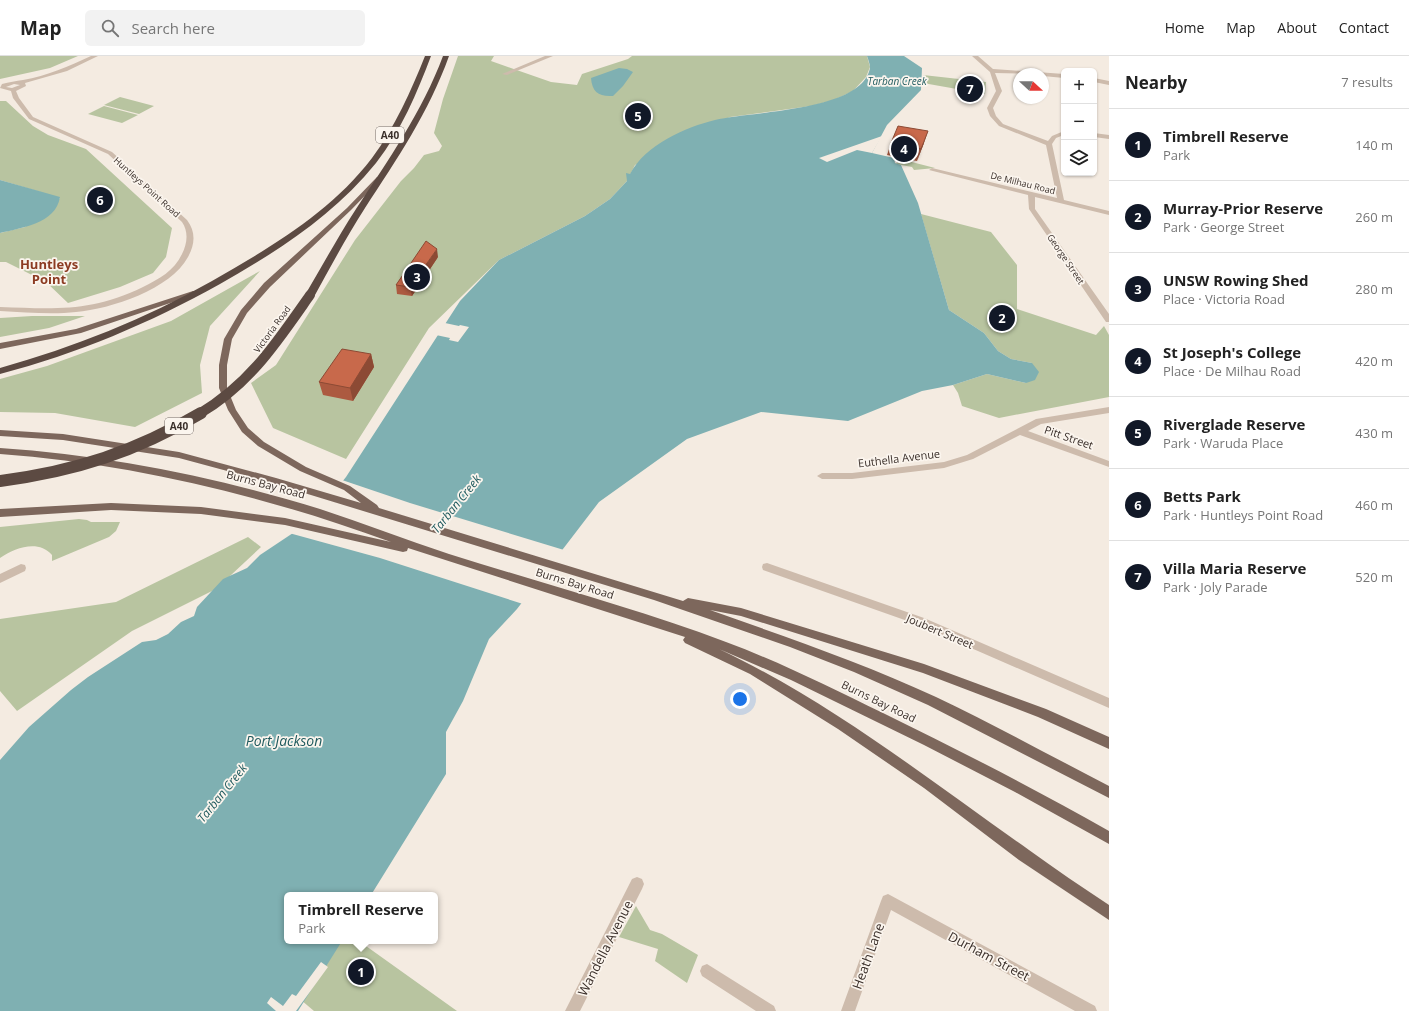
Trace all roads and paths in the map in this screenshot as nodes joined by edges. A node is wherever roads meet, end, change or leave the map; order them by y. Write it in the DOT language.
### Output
graph roads {
  1 [pos="95,56"];
  2 [pos="428,56"];
  3 [pos="446,56"];
  4 [pos="550,56"];
  5 [pos="975,56"];
  6 [pos="992,71"];
  7 [pos="505,74"];
  8 [pos="1061,76"];
  9 [pos="1097,81"];
  10 [pos="23,82"];
  11 [pos="1109,83"];
  12 [pos="13,90"];
  13 [pos="1061,134"];
  14 [pos="1097,135"];
  15 [pos="1109,137"];
  16 [pos="1046,143"];
  17 [pos="396,156"];
  18 [pos="932,170"];
  19 [pos="1031,194"];
  20 [pos="1061,201"];
  21 [pos="1109,213"];
  22 [pos="199,292"];
  23 [pos="0,310"];
  24 [pos="1109,320"];
  25 [pos="0,346"];
  26 [pos="0,371"];
  27 [pos="1109,410"];
  28 [pos="0,432"];
  29 [pos="1020,432"];
  30 [pos="0,451"];
  31 [pos="1109,464"];
  32 [pos="822,476"];
  33 [pos="0,482"];
  34 [pos="0,513"];
  35 [pos="381,513"];
  36 [pos="446,556"];
  37 [pos="767,567"];
  38 [pos="21,568"];
  39 [pos="0,579"];
  40 [pos="655,596"];
  41 [pos="646,619"];
  42 [pos="1109,703"];
  43 [pos="1109,744"];
  44 [pos="1109,792"];
  45 [pos="1109,838"];
  46 [pos="637,884"];
  47 [pos="888,902"];
  48 [pos="1109,913"];
  49 [pos="707,971"];
  50 [pos="572,1011"];
  51 [pos="768,1011"];
  52 [pos="848,1011"];
  53 [pos="1090,1011"];
  1 -- 10 [label="street"];
  2 -- 22 [label="highway, A40"];
  3 -- 17 [label="highway, Victoria Road / A40"];
  4 -- 7 [label="street"];
  5 -- 6 [label="street"];
  6 -- 8 [label="street"];
  6 -- 16 [label="street"];
  9 -- 11 [label="street"];
  10 -- 12 [label="street"];
  10 -- 12 [label="street, Huntleys Point Road"];
  12 -- 23 [label="street, Huntleys Point Road"];
  13 -- 16 [label="street"];
  14 -- 15 [label="street"];
  16 -- 20 [label="street"];
  17 -- 33 [label="highway, Victoria Road / A40, bridge"];
  17 -- 35 [label="main road"];
  18 -- 19 [label="street, De Milhau Road"];
  19 -- 20 [label="street, De Milhau Road"];
  19 -- 24 [label="street, George Street"];
  20 -- 21 [label="street, De Milhau Road"];
  22 -- 25 [label="main road"];
  22 -- 26 [label="highway, A40"];
  27 -- 29 [label="street"];
  28 -- 35 [label="main road, Burns Bay Road"];
  29 -- 31 [label="street, Pitt Street"];
  29 -- 32 [label="street, Euthella Avenue"];
  30 -- 36 [label="main road, Burns Bay Road"];
  34 -- 36 [label="main road"];
  35 -- 40 [label="main road, Burns Bay Road"];
  36 -- 41 [label="main road, Burns Bay Road"];
  37 -- 42 [label="street, Joubert Street"];
  38 -- 39 [label="street"];
  40 -- 43 [label="main road"];
  40 -- 44 [label="main road, Burns Bay Road"];
  41 -- 45 [label="main road, Burns Bay Road"];
  41 -- 48 [label="main road"];
  46 -- 50 [label="street, Wandella Avenue"];
  47 -- 52 [label="street, Heath Lane"];
  47 -- 53 [label="street, Durham Street"];
  49 -- 51 [label="street"];
}
